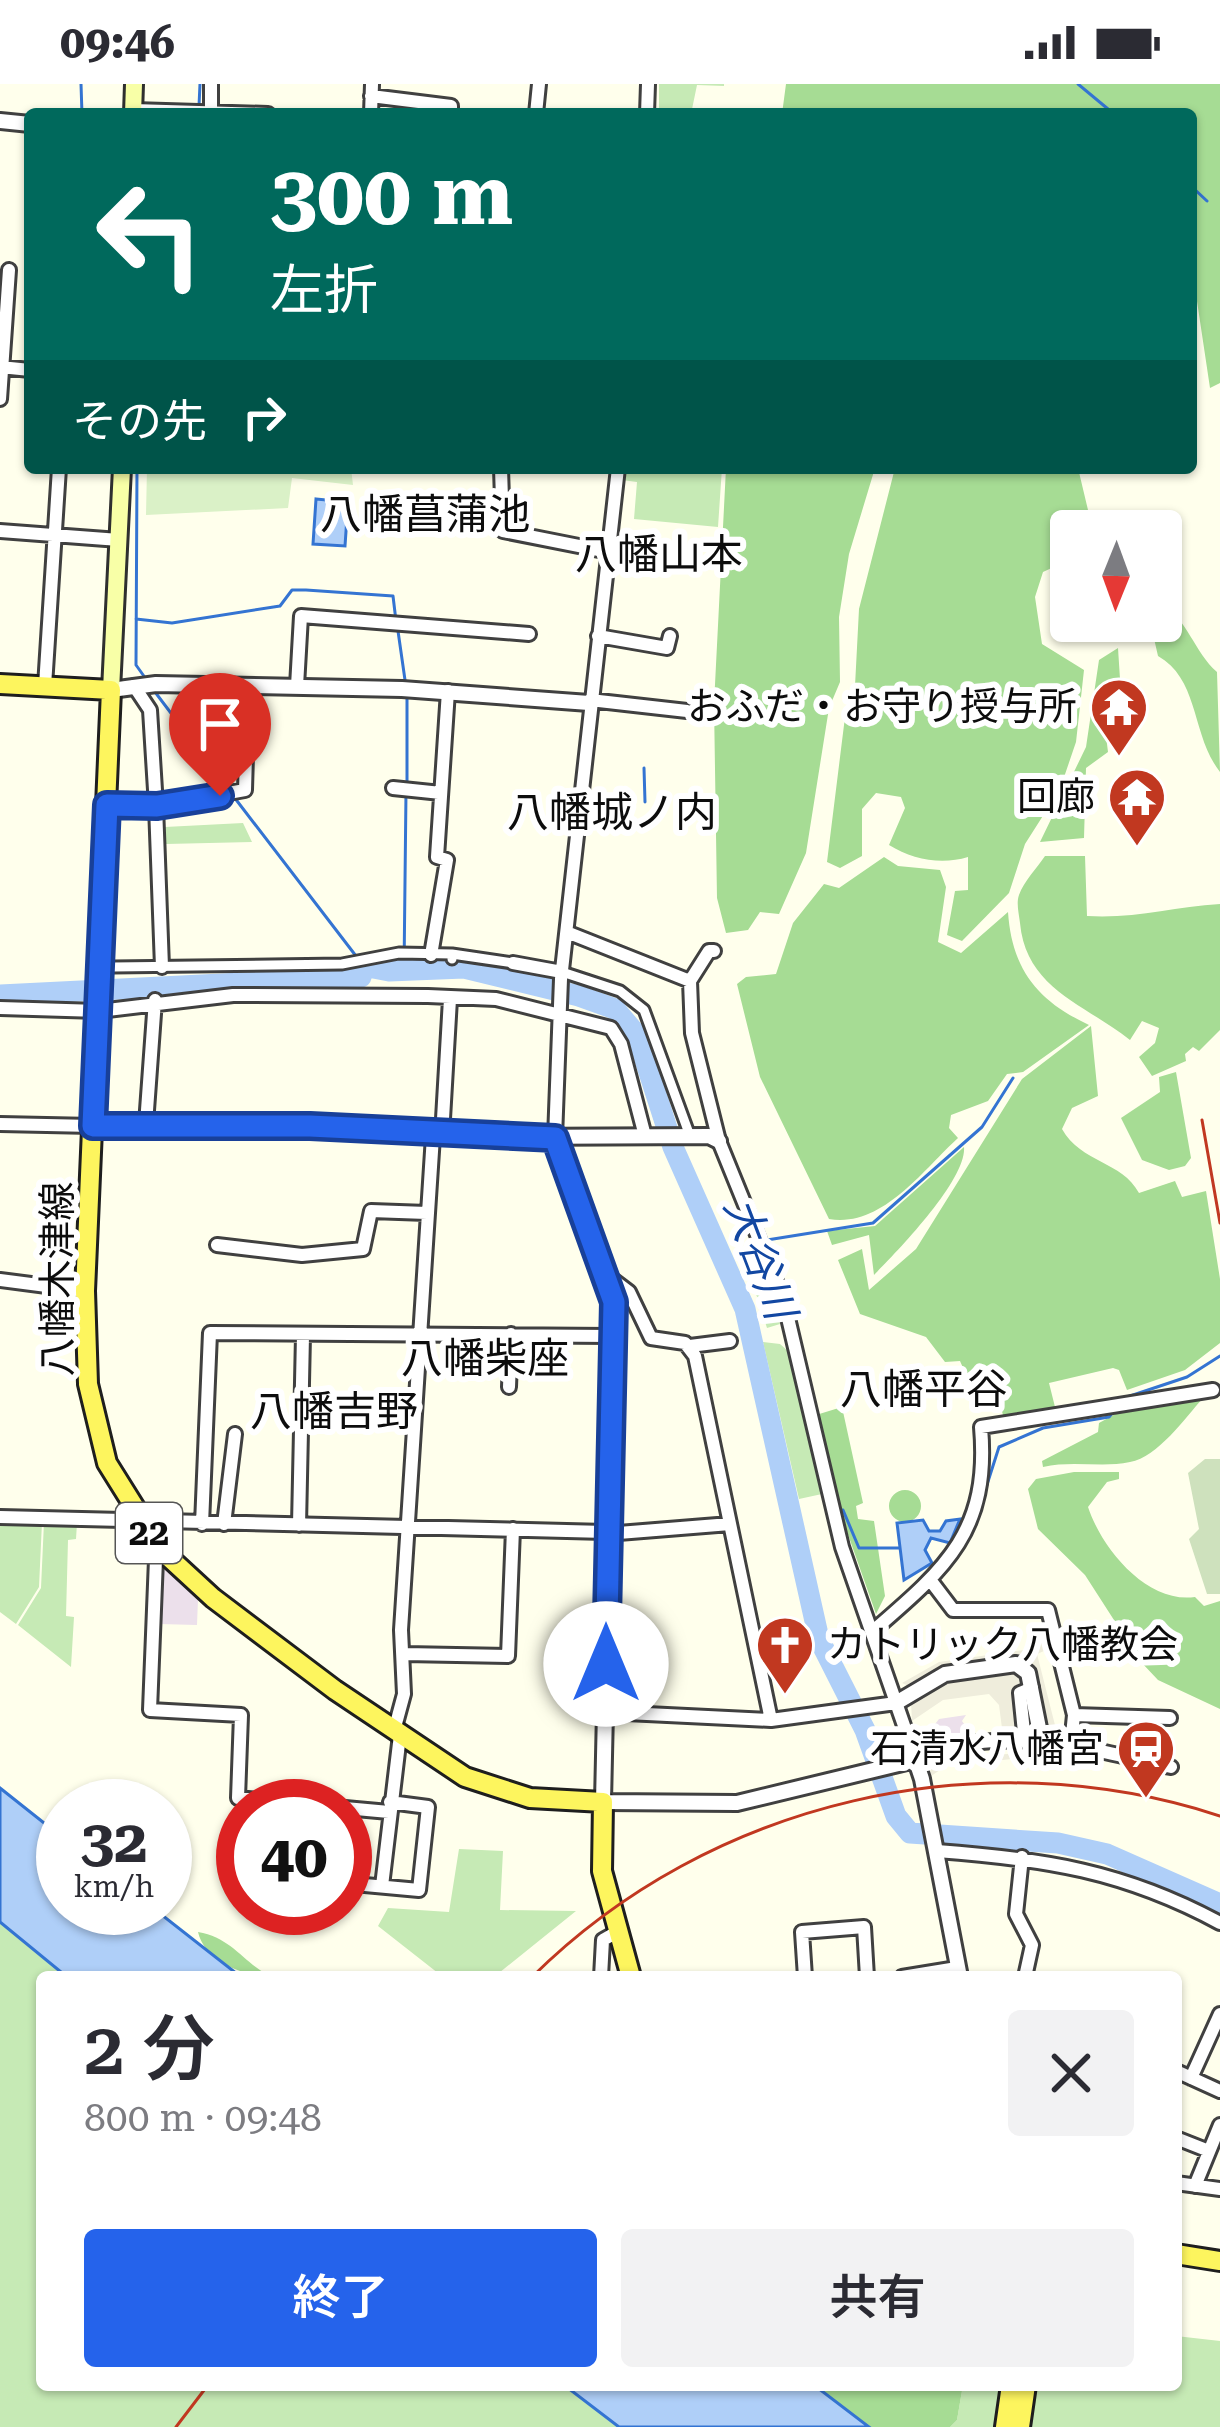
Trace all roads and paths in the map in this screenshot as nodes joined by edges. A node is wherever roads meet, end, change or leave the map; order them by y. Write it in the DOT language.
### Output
graph roads {
  1 [pos="371,90"];
  2 [pos="410,107"];
  3 [pos="452,108"];
  4 [pos="9,270"];
  5 [pos="1,368"];
  6 [pos="0,399"];
  7 [pos="59,474"];
  8 [pos="122,474"];
  9 [pos="501,474"];
  10 [pos="616,474"];
  11 [pos="0,531"];
  12 [pos="55,535"];
  13 [pos="119,540"];
  14 [pos="609,552"];
  15 [pos="530,634"];
  16 [pos="598,636"];
  17 [pos="670,636"];
  18 [pos="0,684"];
  19 [pos="136,685"];
  20 [pos="248,685"];
  21 [pos="45,686"];
  22 [pos="297,686"];
  23 [pos="111,690"];
  24 [pos="448,691"];
  25 [pos="589,702"];
  26 [pos="687,711"];
  27 [pos="402,788"];
  28 [pos="441,793"];
  29 [pos="107,805"];
  30 [pos="157,806"];
  31 [pos="569,933"];
  32 [pos="715,951"];
  33 [pos="431,955"];
  34 [pos="514,964"];
  35 [pos="107,968"];
  36 [pos="159,968"];
  37 [pos="561,975"];
  38 [pos="690,981"];
  39 [pos="450,999"];
  40 [pos="155,1000"];
  41 [pos="0,1007"];
  42 [pos="99,1008"];
  43 [pos="560,1012"];
  44 [pos="0,1124"];
  45 [pos="146,1124"];
  46 [pos="93,1126"];
  47 [pos="438,1136"];
  48 [pos="648,1136"];
  49 [pos="688,1136"];
  50 [pos="555,1138"];
  51 [pos="719,1141"];
  52 [pos="428,1213"];
  53 [pos="217,1245"];
  54 [pos="302,1255"];
  55 [pos="298,1273"];
  56 [pos="608,1276"];
  57 [pos="0,1280"];
  58 [pos="85,1291"];
  59 [pos="418,1331"];
  60 [pos="511,1334"];
  61 [pos="302,1335"];
  62 [pos="612,1336"];
  63 [pos="730,1341"];
  64 [pos="690,1346"];
  65 [pos="509,1387"];
  66 [pos="1213,1390"];
  67 [pos="235,1434"];
  68 [pos="0,1517"];
  69 [pos="141,1522"];
  70 [pos="202,1524"];
  71 [pos="224,1524"];
  72 [pos="730,1524"];
  73 [pos="299,1525"];
  74 [pos="409,1525"];
  75 [pos="513,1529"];
  76 [pos="606,1533"];
  77 [pos="162,1551"];
  78 [pos="931,1581"];
  79 [pos="873,1631"];
  80 [pos="404,1654"];
  81 [pos="1032,1688"];
  82 [pos="896,1703"];
  83 [pos="606,1712"];
  84 [pos="1074,1715"];
  85 [pos="1170,1718"];
  86 [pos="771,1720"];
  87 [pos="397,1733"];
  88 [pos="909,1740"];
  89 [pos="1025,1742"];
  90 [pos="1042,1743"];
  91 [pos="1071,1745"];
  92 [pos="915,1760"];
  93 [pos="1171,1766"];
  94 [pos="239,1779"];
  95 [pos="603,1802"];
  96 [pos="372,1807"];
  97 [pos="389,1807"];
  98 [pos="936,1848"];
  99 [pos="1022,1858"];
  100 [pos="372,1885"];
  101 [pos="382,1886"];
  102 [pos="1220,1923"];
  103 [pos="617,1932"];
  104 [pos="601,1971"];
  105 [pos="629,1971"];
  106 [pos="805,1971"];
  107 [pos="867,1971"];
  108 [pos="958,1971"];
  109 [pos="1026,1971"];
  110 [pos="1220,2014"];
  111 [pos="1182,2074"];
  112 [pos="1191,2078"];
  113 [pos="1220,2091"];
  114 [pos="1220,2125"];
  115 [pos="1182,2140"];
  116 [pos="1209,2150"];
  117 [pos="1182,2184"];
  118 [pos="1195,2186"];
  119 [pos="1220,2189"];
  120 [pos="1182,2255"];
  121 [pos="1220,2261"];
  122 [pos="1010,2391"];
  123 [pos="1025,2391"];
  124 [pos="1005,2427"];
  125 [pos="1020,2427"];
  1 -- 2 [label="street"];
  2 -- 3 [label="street"];
  4 -- 5 [label="street"];
  5 -- 6 [label="street"];
  7 -- 12 [label="street"];
  8 -- 13 [label="main road"];
  9 -- 14 [label="street"];
  10 -- 14 [label="street"];
  11 -- 12 [label="street"];
  12 -- 13 [label="street"];
  12 -- 21 [label="street"];
  13 -- 23 [label="main road"];
  14 -- 16 [label="street"];
  15 -- 22 [label="street"];
  16 -- 17 [label="street"];
  16 -- 25 [label="street"];
  18 -- 21 [label="main road"];
  19 -- 20 [label="street"];
  19 -- 23 [label="street"];
  19 -- 30 [label="street"];
  20 -- 22 [label="street"];
  20 -- 30 [label="street"];
  21 -- 23 [label="main road"];
  22 -- 24 [label="street"];
  23 -- 29 [label="main road, 八幡木津線 / 22"];
  24 -- 25 [label="street"];
  24 -- 28 [label="street"];
  25 -- 26 [label="street"];
  25 -- 31 [label="street"];
  27 -- 28 [label="street"];
  28 -- 33 [label="street"];
  29 -- 30 [label="street"];
  29 -- 35 [label="main road, 八幡木津線 / 22"];
  30 -- 36 [label="street"];
  31 -- 37 [label="street"];
  31 -- 38 [label="street"];
  32 -- 38 [label="street"];
  33 -- 34 [label="street"];
  33 -- 36 [label="street"];
  34 -- 37 [label="street"];
  35 -- 36 [label="street"];
  35 -- 42 [label="main road, 八幡木津線 / 22"];
  37 -- 43 [label="street"];
  37 -- 49 [label="street"];
  38 -- 51 [label="street"];
  39 -- 40 [label="street"];
  39 -- 43 [label="street"];
  39 -- 47 [label="street"];
  40 -- 42 [label="street"];
  40 -- 45 [label="street"];
  41 -- 42 [label="street"];
  42 -- 46 [label="main road, 八幡木津線 / 22"];
  43 -- 48 [label="street"];
  43 -- 50 [label="street"];
  44 -- 46 [label="street"];
  45 -- 46 [label="street"];
  45 -- 47 [label="street"];
  46 -- 58 [label="main road, 八幡木津線 / 22"];
  47 -- 50 [label="street"];
  47 -- 52 [label="street"];
  48 -- 49 [label="street"];
  48 -- 50 [label="street"];
  49 -- 51 [label="street"];
  50 -- 56 [label="street"];
  51 -- 79 [label="street"];
  52 -- 54 [label="street"];
  52 -- 59 [label="street"];
  53 -- 54 [label="street"];
  54 -- 55 [label="street"];
  56 -- 62 [label="street"];
  56 -- 64 [label="street"];
  57 -- 58 [label="street"];
  58 -- 69 [label="main road, 八幡木津線 / 22"];
  59 -- 60 [label="street"];
  59 -- 61 [label="street"];
  59 -- 74 [label="street"];
  60 -- 62 [label="street"];
  60 -- 65 [label="street"];
  61 -- 70 [label="street"];
  61 -- 73 [label="street"];
  62 -- 76 [label="street"];
  63 -- 64 [label="street"];
  64 -- 72 [label="street"];
  66 -- 78 [label="street"];
  67 -- 71 [label="street"];
  68 -- 69 [label="street"];
  69 -- 70 [label="street"];
  69 -- 77 [label="main road, 八幡木津線 / 22"];
  70 -- 71 [label="street"];
  71 -- 73 [label="street"];
  72 -- 76 [label="street"];
  72 -- 86 [label="street"];
  73 -- 74 [label="street"];
  74 -- 75 [label="street"];
  74 -- 80 [label="street"];
  75 -- 76 [label="street"];
  75 -- 80 [label="street"];
  76 -- 83 [label="street"];
  77 -- 87 [label="main road, 八幡木津線 / 22"];
  77 -- 94 [label="street"];
  78 -- 79 [label="street"];
  78 -- 84 [label="street"];
  79 -- 82 [label="street"];
  80 -- 87 [label="street"];
  81 -- 82 [label="street"];
  81 -- 89 [label="street"];
  81 -- 90 [label="street"];
  82 -- 86 [label="street"];
  82 -- 88 [label="street"];
  83 -- 86 [label="street"];
  83 -- 95 [label="street"];
  84 -- 85 [label="street"];
  84 -- 91 [label="street"];
  87 -- 95 [label="main road, 八幡木津線 / 22"];
  87 -- 97 [label="street"];
  88 -- 92 [label="street"];
  89 -- 90 [label="street"];
  89 -- 92 [label="street"];
  90 -- 91 [label="street"];
  91 -- 93 [label="street"];
  92 -- 95 [label="street"];
  92 -- 98 [label="street"];
  95 -- 103 [label="main road"];
  96 -- 97 [label="street"];
  97 -- 101 [label="street"];
  97 -- 101 [label="street"];
  98 -- 99 [label="street"];
  98 -- 108 [label="street"];
  99 -- 102 [label="street"];
  99 -- 109 [label="street"];
  100 -- 101 [label="street"];
  103 -- 104 [label="street"];
  103 -- 105 [label="main road"];
  106 -- 107 [label="street"];
  110 -- 112 [label="street"];
  111 -- 112 [label="street"];
  112 -- 113 [label="street"];
  114 -- 116 [label="street"];
  115 -- 116 [label="street"];
  116 -- 118 [label="street"];
  117 -- 118 [label="street"];
  118 -- 119 [label="street"];
  120 -- 121 [label="main road"];
  122 -- 124 [label="main road"];
  123 -- 125 [label="main road"];
}
